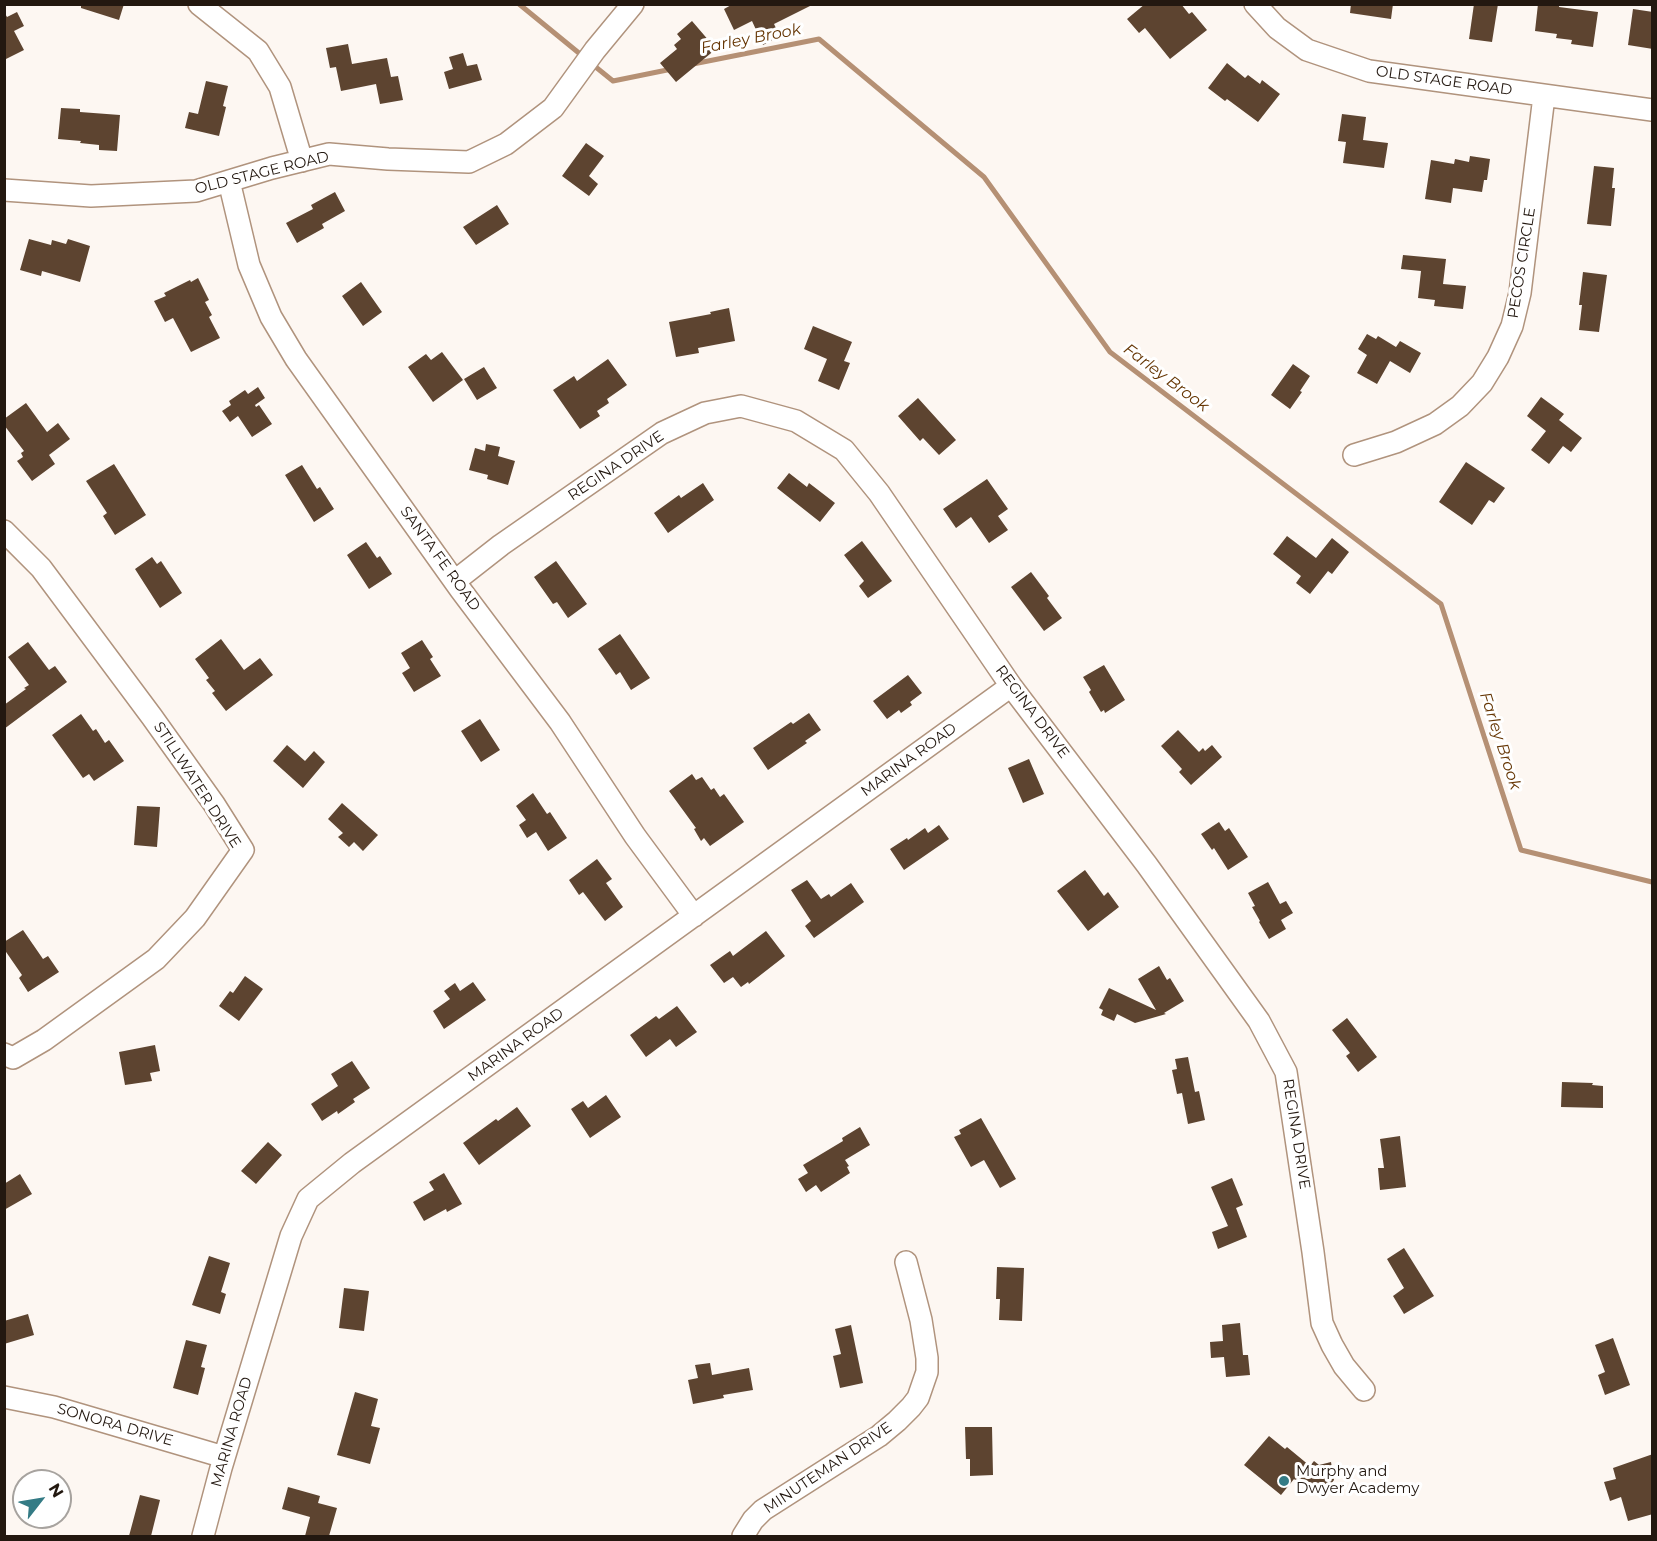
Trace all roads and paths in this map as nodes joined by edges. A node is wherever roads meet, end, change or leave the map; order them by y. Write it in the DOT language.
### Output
graph roads {
  1 [pos="200,4"];
  2 [pos="633,4"];
  3 [pos="1255,4"];
  4 [pos="1544,96"];
  5 [pos="1653,110"];
  6 [pos="302,161"];
  7 [pos="229,181"];
  8 [pos="4,190"];
  9 [pos="1354,454"];
  10 [pos="4,531"];
  11 [pos="455,581"];
  12 [pos="1011,686"];
  13 [pos="694,916"];
  14 [pos="8,1056"];
  15 [pos="906,1262"];
  16 [pos="1364,1390"];
  17 [pos="4,1397"];
  18 [pos="224,1456"];
  19 [pos="204,1536"];
  20 [pos="743,1536"];
  1 -- 6 [label="street"];
  2 -- 6 [label="street, OLD STAGE ROAD"];
  3 -- 4 [label="street, OLD STAGE ROAD"];
  4 -- 5 [label="street, OLD STAGE ROAD"];
  4 -- 9 [label="street, PECOS CIRCLE"];
  6 -- 7 [label="street, OLD STAGE ROAD"];
  7 -- 8 [label="street, OLD STAGE ROAD"];
  7 -- 11 [label="street, SANTA FE ROAD"];
  10 -- 14 [label="street, STILLWATER DRIVE"];
  11 -- 12 [label="street, REGINA DRIVE"];
  11 -- 13 [label="street, SANTA FE ROAD"];
  12 -- 13 [label="street, MARINA ROAD"];
  12 -- 16 [label="street, REGINA DRIVE"];
  13 -- 18 [label="street, MARINA ROAD"];
  15 -- 20 [label="street, MINUTEMAN DRIVE"];
  17 -- 18 [label="street, SONORA DRIVE"];
  18 -- 19 [label="street, MARINA ROAD"];
}
